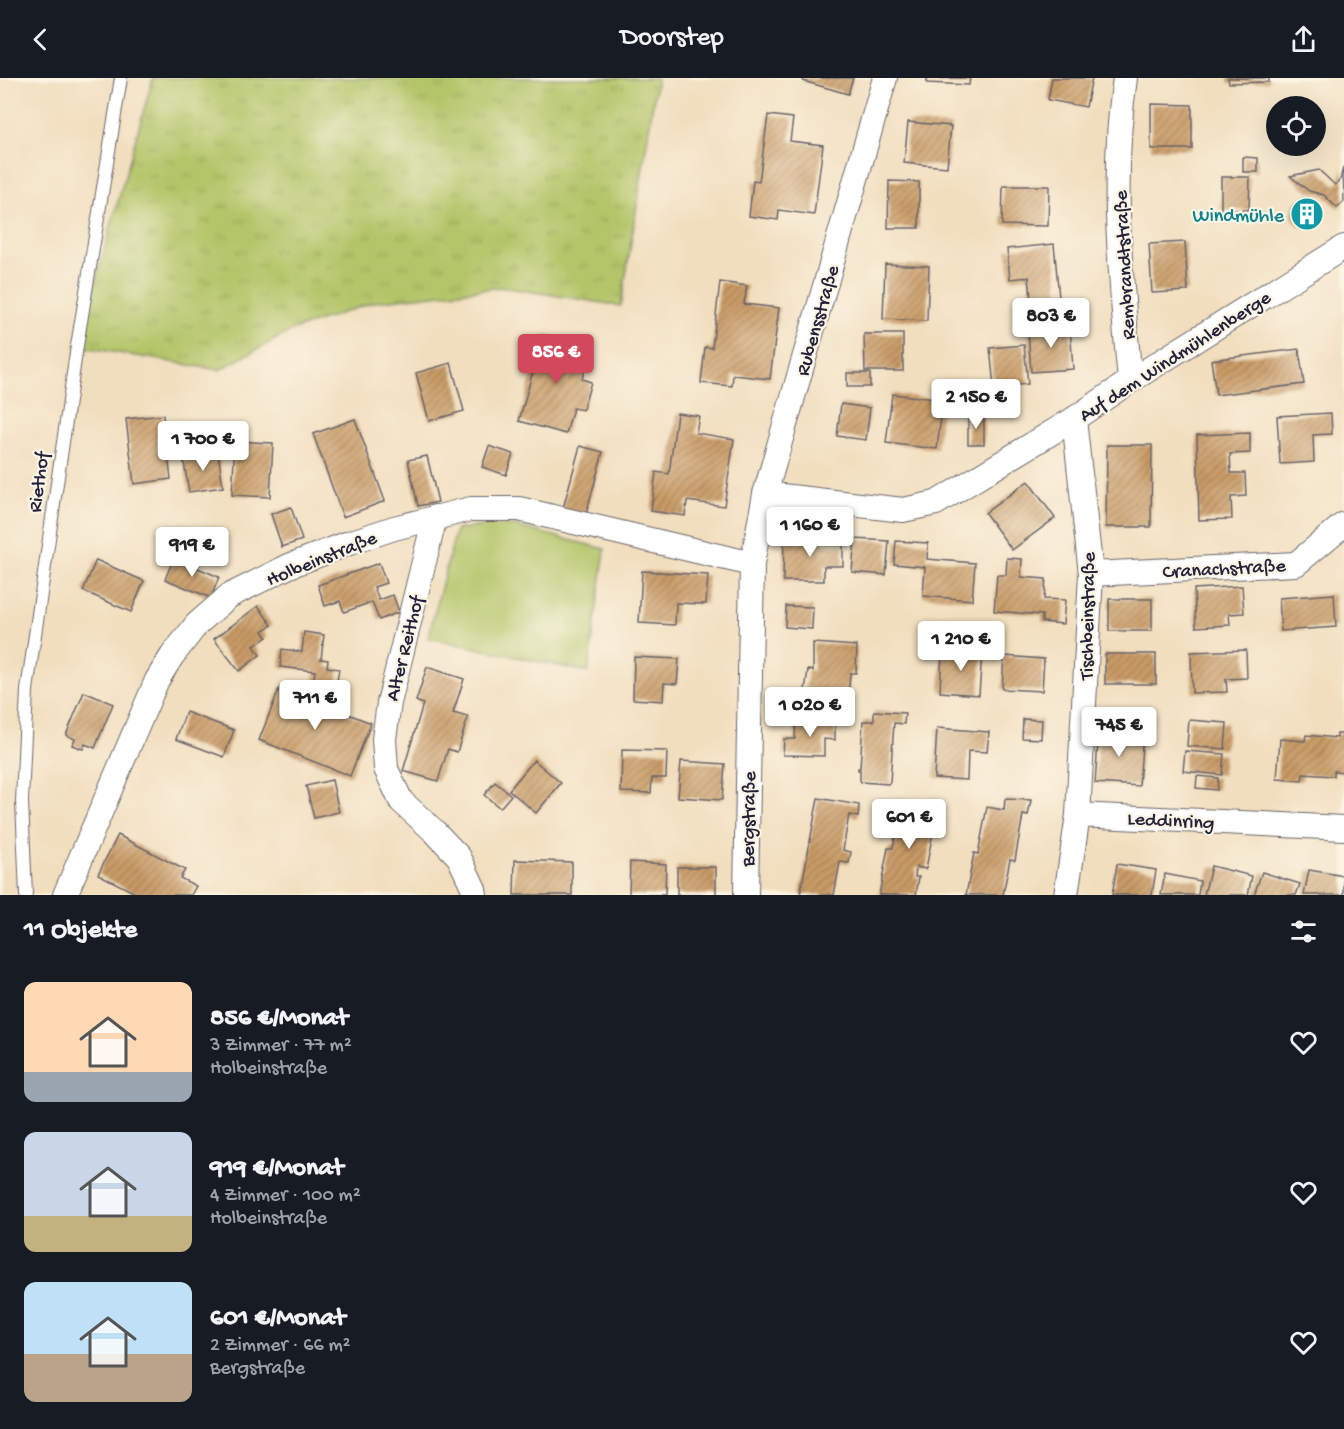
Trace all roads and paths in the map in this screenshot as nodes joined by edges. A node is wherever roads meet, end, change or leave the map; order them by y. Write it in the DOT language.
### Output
graph roads {
  1 [pos="122,78"];
  2 [pos="885,78"];
  3 [pos="1125,78"];
  4 [pos="1344,247"];
  5 [pos="1130,381"];
  6 [pos="1074,418"];
  7 [pos="765,494"];
  8 [pos="435,517"];
  9 [pos="1344,524"];
  10 [pos="752,564"];
  11 [pos="1091,574"];
  12 [pos="1078,815"];
  13 [pos="1344,828"];
  14 [pos="26,895"];
  15 [pos="65,895"];
  16 [pos="475,895"];
  17 [pos="746,895"];
  18 [pos="1066,895"];
  1 -- 14 [label="lane, Riethof"];
  2 -- 7 [label="street, Rubensstraße"];
  3 -- 5 [label="street, Rembrandtstraße"];
  4 -- 5 [label="street, Auf dem Windmühlenberge"];
  5 -- 6 [label="street, Auf dem Windmühlenberge"];
  6 -- 7 [label="street, Auf dem Windmühlenberge"];
  6 -- 11 [label="street, Tischbeinstraße"];
  7 -- 10 [label="street, Rubensstraße"];
  8 -- 10 [label="street, Holbeinstraße"];
  8 -- 15 [label="street, Holbeinstraße"];
  8 -- 16 [label="street, Alter Reithof"];
  9 -- 11 [label="street, Cranachstraße"];
  10 -- 17 [label="street, Bergstraße"];
  11 -- 12 [label="street, Tischbeinstraße"];
  12 -- 13 [label="street, Leddinring"];
  12 -- 18 [label="street"];
}
